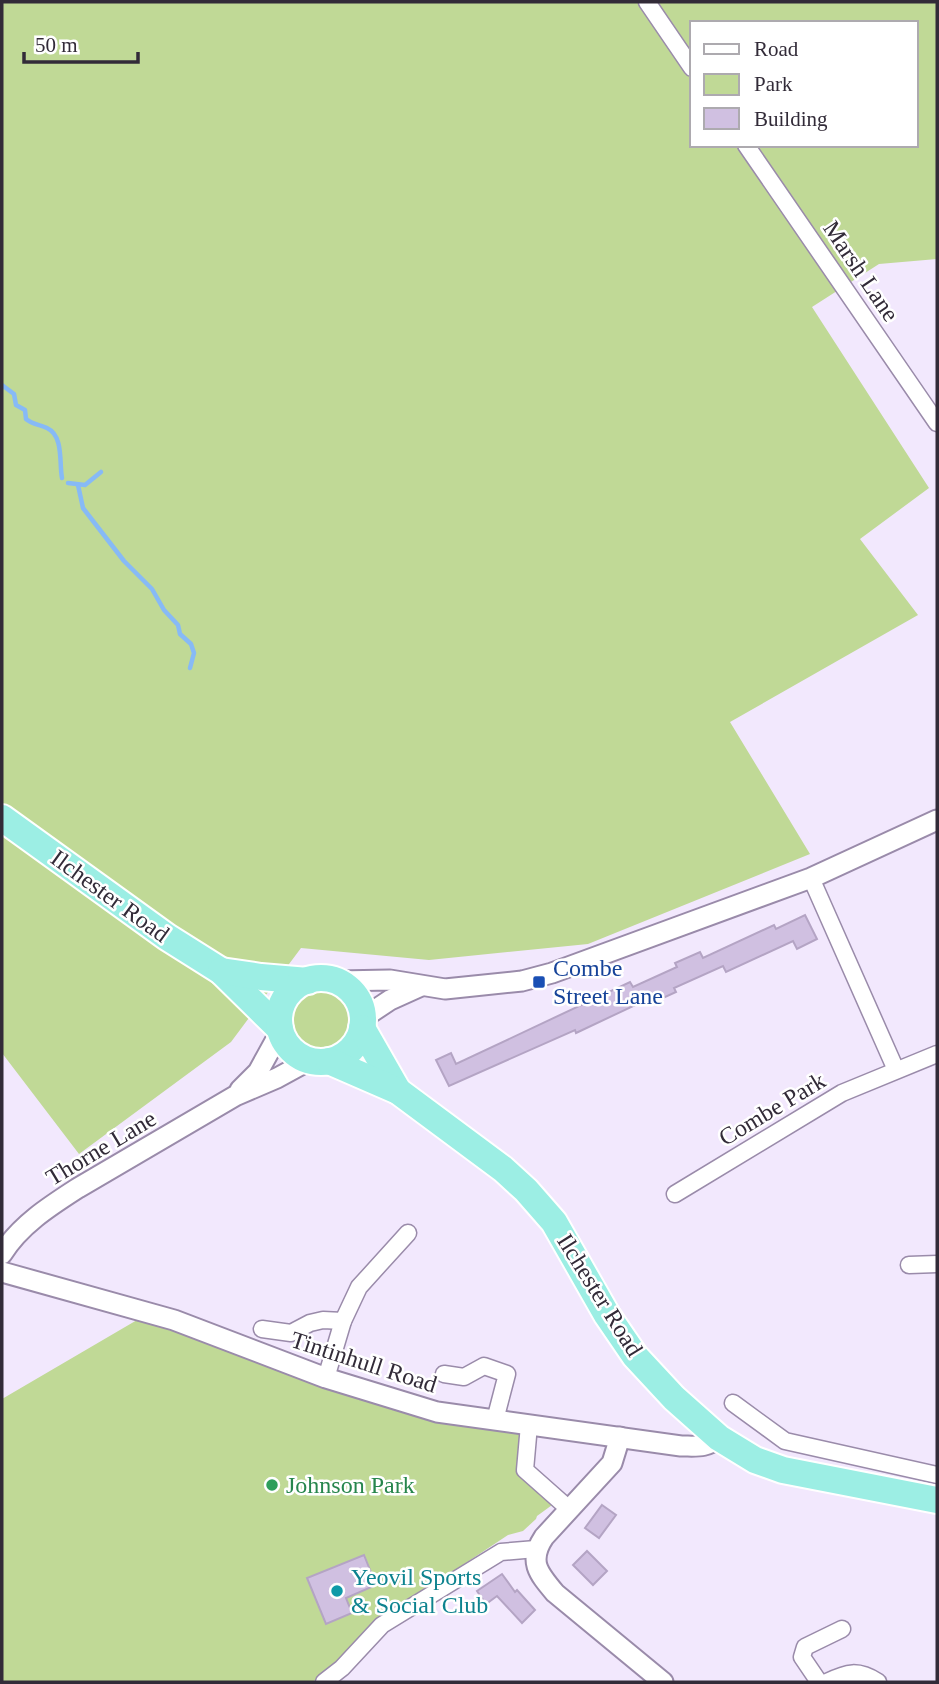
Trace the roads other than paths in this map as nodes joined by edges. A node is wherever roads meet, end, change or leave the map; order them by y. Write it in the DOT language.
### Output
graph roads {
  1 [pos="647,2"];
  2 [pos="690,65"];
  3 [pos="747,147"];
  4 [pos="937,423"];
  5 [pos="2,818"];
  6 [pos="937,820"];
  7 [pos="811,878"];
  8 [pos="220,971"];
  9 [pos="308,981"];
  10 [pos="338,981"];
  11 [pos="421,986"];
  12 [pos="363,1023"];
  13 [pos="280,1031"];
  14 [pos="937,1054"];
  15 [pos="319,1061"];
  16 [pos="897,1070"];
  17 [pos="398,1091"];
  18 [pos="235,1096"];
  19 [pos="675,1194"];
  20 [pos="408,1233"];
  21 [pos="2,1254"];
  22 [pos="937,1264"];
  23 [pos="909,1265"];
  24 [pos="2,1272"];
  25 [pos="343,1321"];
  26 [pos="262,1329"];
  27 [pos="444,1374"];
  28 [pos="326,1378"];
  29 [pos="733,1403"];
  30 [pos="495,1420"];
  31 [pos="529,1424"];
  32 [pos="621,1437"];
  33 [pos="719,1438"];
  34 [pos="937,1475"];
  35 [pos="937,1500"];
  36 [pos="569,1509"];
  37 [pos="536,1549"];
  38 [pos="842,1629"];
  39 [pos="324,1682"];
  40 [pos="663,1682"];
  41 [pos="819,1682"];
  42 [pos="827,1682"];
  43 [pos="878,1682"];
  1 -- 2 [label="street"];
  3 -- 4 [label="street, Marsh Lane"];
  5 -- 8 [label="highway, Ilchester Road"];
  6 -- 7 [label="street"];
  7 -- 11 [label="street"];
  7 -- 16 [label="street"];
  8 -- 9 [label="highway, Ilchester Road"];
  8 -- 13 [label="highway, Ilchester Road"];
  9 -- 10 [label="highway"];
  9 -- 13 [label="highway"];
  10 -- 11 [label="street"];
  10 -- 12 [label="highway"];
  11 -- 12 [label="street"];
  12 -- 15 [label="highway"];
  12 -- 17 [label="highway, Ilchester Road"];
  13 -- 15 [label="highway"];
  13 -- 18 [label="street, Thorne Lane"];
  14 -- 16 [label="street, Combe Park"];
  15 -- 17 [label="highway, Ilchester Road"];
  15 -- 18 [label="street, Thorne Lane"];
  16 -- 19 [label="street, Combe Park"];
  17 -- 33 [label="highway, Ilchester Road"];
  18 -- 21 [label="street, Thorne Lane"];
  20 -- 25 [label="street"];
  22 -- 23 [label="street"];
  24 -- 28 [label="street, Tintinhull Road"];
  25 -- 26 [label="street"];
  25 -- 28 [label="street"];
  27 -- 30 [label="street"];
  28 -- 30 [label="street, Tintinhull Road"];
  29 -- 34 [label="street"];
  30 -- 31 [label="street, Tintinhull Road"];
  31 -- 32 [label="street, Tintinhull Road"];
  31 -- 36 [label="street"];
  32 -- 33 [label="street, Tintinhull Road"];
  32 -- 36 [label="street"];
  33 -- 35 [label="highway, Ilchester Road"];
  36 -- 37 [label="street"];
  37 -- 39 [label="street"];
  37 -- 40 [label="street"];
  38 -- 41 [label="street"];
  42 -- 43 [label="street"];
}
